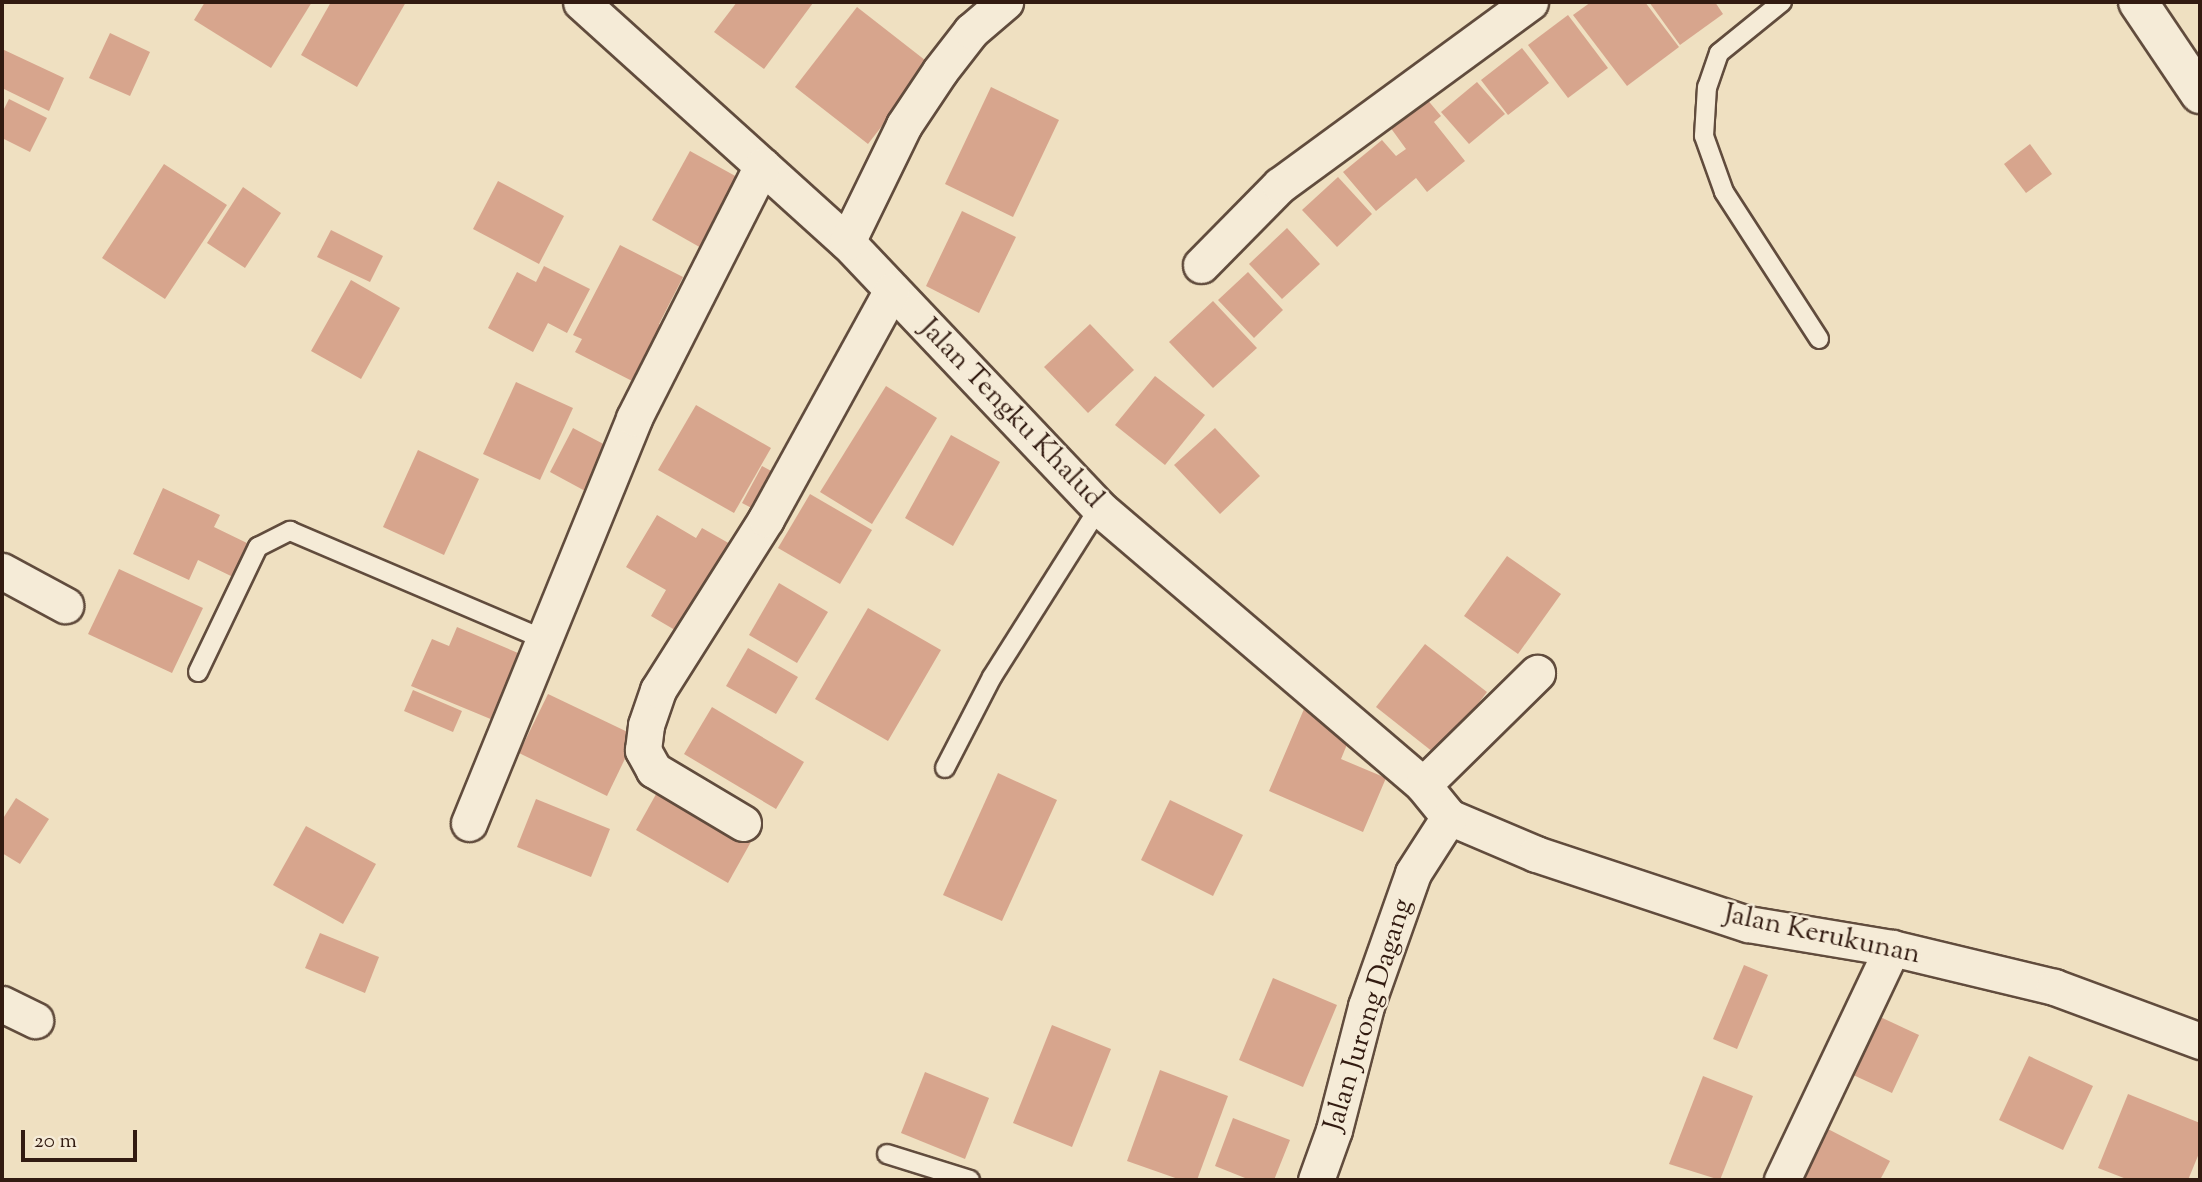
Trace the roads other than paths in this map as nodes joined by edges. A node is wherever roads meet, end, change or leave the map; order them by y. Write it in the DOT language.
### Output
graph roads {
  1 [pos="581,2"];
  2 [pos="1005,2"];
  3 [pos="1530,2"];
  4 [pos="1782,2"];
  5 [pos="2138,2"];
  6 [pos="2200,94"];
  7 [pos="762,166"];
  8 [pos="847,242"];
  9 [pos="1201,265"];
  10 [pos="892,290"];
  11 [pos="1819,339"];
  12 [pos="1099,509"];
  13 [pos="2,570"];
  14 [pos="65,605"];
  15 [pos="543,639"];
  16 [pos="198,672"];
  17 [pos="1537,673"];
  18 [pos="945,768"];
  19 [pos="1423,785"];
  20 [pos="1449,817"];
  21 [pos="469,823"];
  22 [pos="743,823"];
  23 [pos="1892,948"];
  24 [pos="2,1004"];
  25 [pos="35,1020"];
  26 [pos="2200,1041"];
  27 [pos="887,1154"];
  28 [pos="970,1180"];
  29 [pos="1316,1180"];
  30 [pos="1782,1180"];
  1 -- 7 [label="street, Jalan Tengku Khalud"];
  2 -- 8 [label="street"];
  3 -- 9 [label="street"];
  4 -- 11 [label="lane"];
  5 -- 6 [label="street"];
  7 -- 8 [label="street, Jalan Tengku Khalud"];
  7 -- 15 [label="street"];
  8 -- 10 [label="street, Jalan Tengku Khalud"];
  10 -- 12 [label="street, Jalan Tengku Khalud"];
  10 -- 22 [label="street"];
  12 -- 18 [label="lane"];
  12 -- 19 [label="street, Jalan Tengku Khalud"];
  13 -- 14 [label="street"];
  15 -- 16 [label="lane"];
  15 -- 21 [label="street"];
  17 -- 19 [label="street"];
  19 -- 20 [label="street, Jalan Tengku Khalud"];
  20 -- 23 [label="street, Jalan Kerukunan"];
  20 -- 29 [label="street, Jalan Jurong Dagang"];
  23 -- 26 [label="street, Jalan Kerukunan"];
  23 -- 30 [label="street"];
  24 -- 25 [label="street"];
  27 -- 28 [label="lane"];
}
